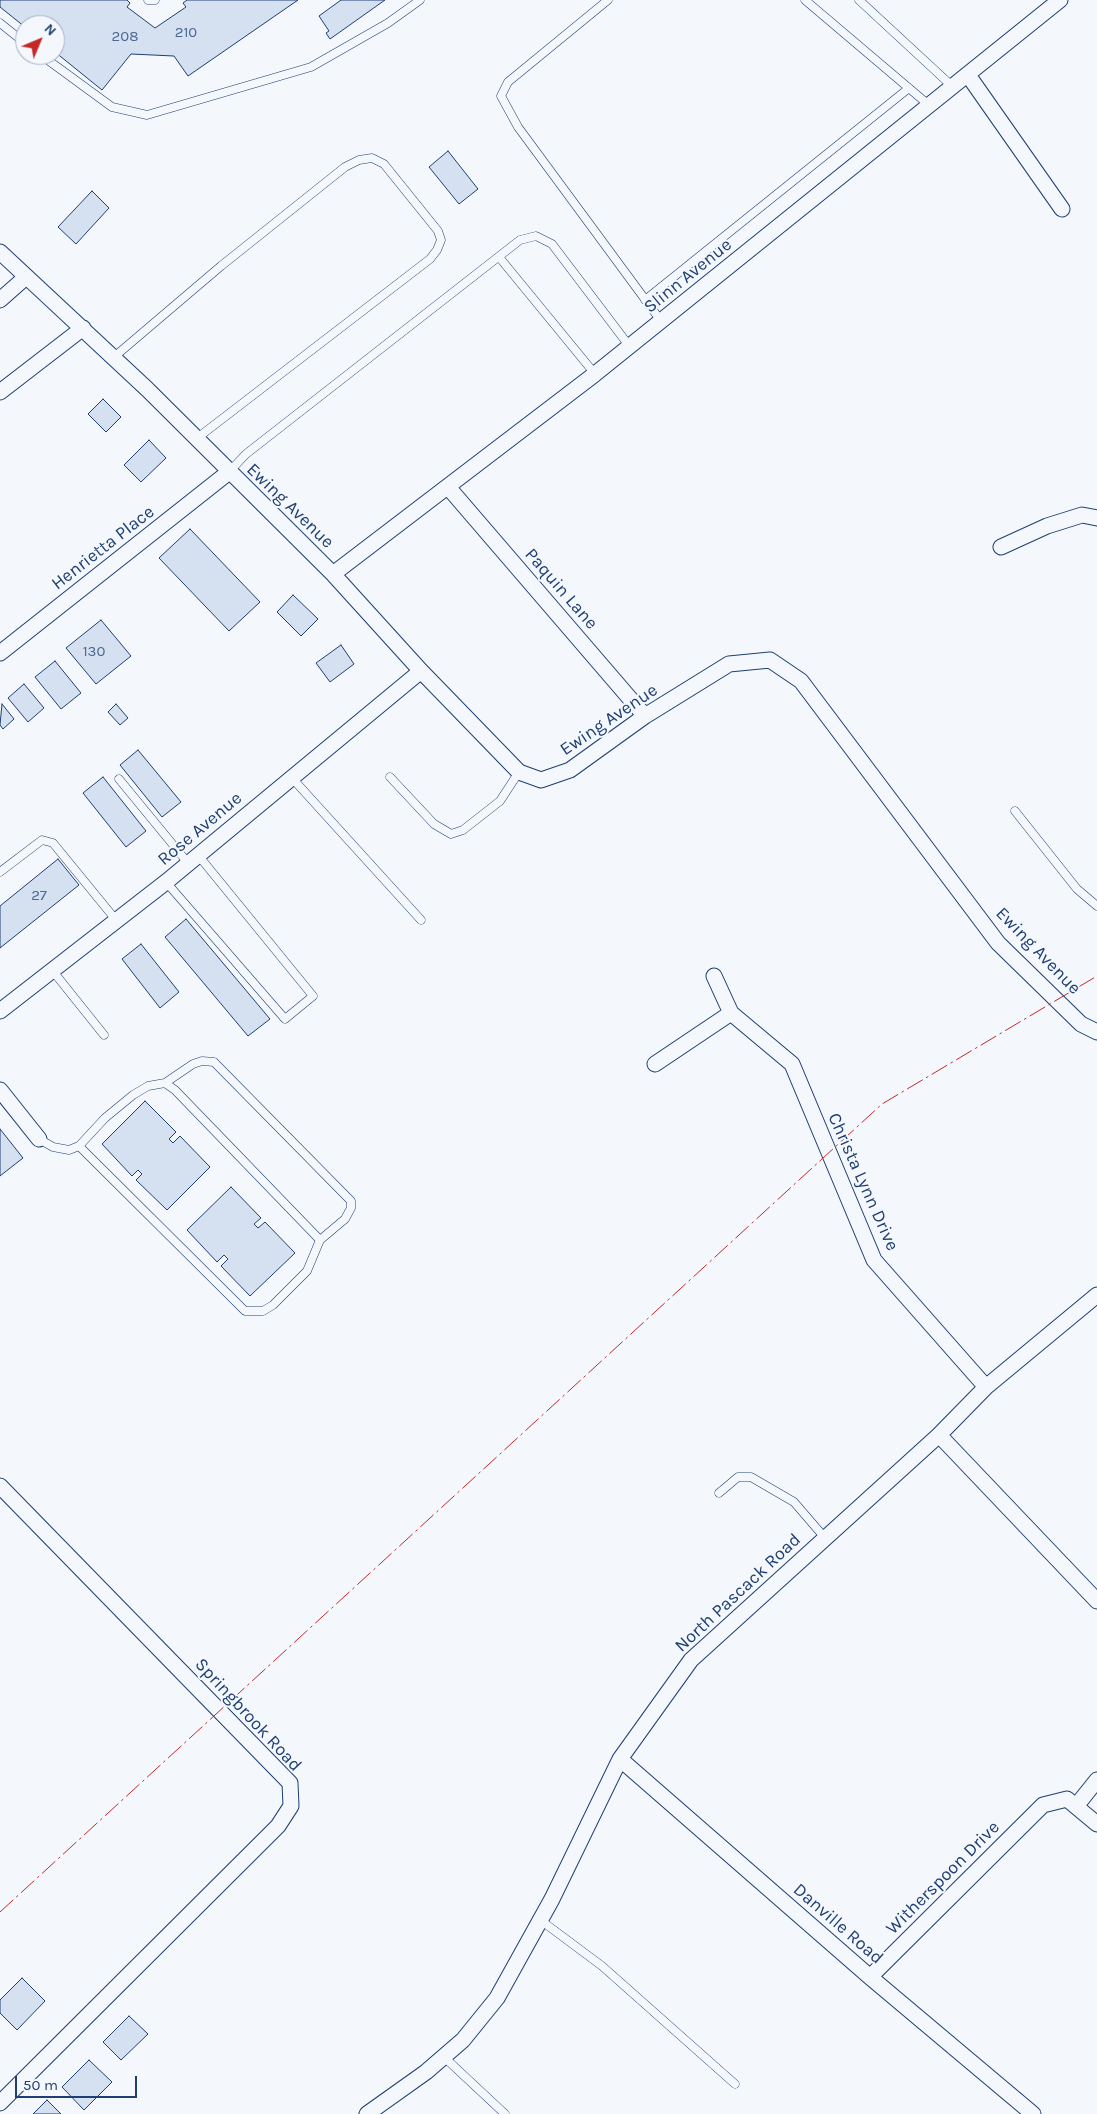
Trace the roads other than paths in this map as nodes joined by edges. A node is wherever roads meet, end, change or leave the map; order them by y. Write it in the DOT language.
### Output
graph roads {
  1 [pos="148,0"];
  2 [pos="154,0"];
  3 [pos="420,0"];
  4 [pos="608,0"];
  5 [pos="805,0"];
  6 [pos="859,0"];
  7 [pos="1060,0"];
  8 [pos="0,23"];
  9 [pos="15,35"];
  10 [pos="55,65"];
  11 [pos="968,75"];
  12 [pos="953,87"];
  13 [pos="909,88"];
  14 [pos="930,106"];
  15 [pos="1062,208"];
  16 [pos="0,252"];
  17 [pos="499,257"];
  18 [pos="26,277"];
  19 [pos="0,300"];
  20 [pos="645,300"];
  21 [pos="661,322"];
  22 [pos="83,328"];
  23 [pos="630,347"];
  24 [pos="114,357"];
  25 [pos="595,374"];
  26 [pos="0,392"];
  27 [pos="196,439"];
  28 [pos="228,472"];
  29 [pos="448,487"];
  30 [pos="1097,518"];
  31 [pos="1001,547"];
  32 [pos="333,574"];
  33 [pos="0,653"];
  34 [pos="421,671"];
  35 [pos="645,716"];
  36 [pos="519,772"];
  37 [pos="390,777"];
  38 [pos="292,778"];
  39 [pos="119,779"];
  40 [pos="1014,811"];
  41 [pos="193,859"];
  42 [pos="0,872"];
  43 [pos="166,882"];
  44 [pos="1097,906"];
  45 [pos="116,920"];
  46 [pos="421,920"];
  47 [pos="52,970"];
  48 [pos="714,976"];
  49 [pos="0,1011"];
  50 [pos="731,1013"];
  51 [pos="1097,1032"];
  52 [pos="104,1035"];
  53 [pos="655,1064"];
  54 [pos="165,1083"];
  55 [pos="0,1090"];
  56 [pos="39,1139"];
  57 [pos="79,1146"];
  58 [pos="320,1240"];
  59 [pos="1097,1295"];
  60 [pos="986,1387"];
  61 [pos="939,1434"];
  62 [pos="0,1486"];
  63 [pos="719,1493"];
  64 [pos="825,1538"];
  65 [pos="1097,1601"];
  66 [pos="620,1759"];
  67 [pos="1097,1780"];
  68 [pos="1077,1805"];
  69 [pos="1097,1824"];
  70 [pos="539,1920"];
  71 [pos="870,1977"];
  72 [pos="444,2057"];
  73 [pos="736,2084"];
  74 [pos="0,2103"];
  75 [pos="367,2114"];
  76 [pos="505,2114"];
  77 [pos="1033,2114"];
  1 -- 2 [label="lane"];
  3 -- 10 [label="lane"];
  4 -- 20 [label="lane"];
  5 -- 13 [label="lane"];
  6 -- 12 [label="lane"];
  7 -- 11 [label="street, Slinn Avenue"];
  8 -- 9 [label="lane"];
  11 -- 12 [label="street, Slinn Avenue"];
  11 -- 15 [label="street"];
  12 -- 14 [label="street, Slinn Avenue"];
  13 -- 14 [label="lane"];
  13 -- 20 [label="lane"];
  14 -- 21 [label="street, Slinn Avenue"];
  16 -- 18 [label="street, Ewing Avenue"];
  17 -- 23 [label="lane"];
  17 -- 25 [label="lane"];
  17 -- 28 [label="lane"];
  18 -- 19 [label="street"];
  18 -- 22 [label="street, Ewing Avenue"];
  20 -- 21 [label="lane"];
  21 -- 23 [label="street, Slinn Avenue"];
  22 -- 24 [label="street, Ewing Avenue"];
  22 -- 26 [label="street"];
  23 -- 25 [label="street, Slinn Avenue"];
  24 -- 27 [label="street, Ewing Avenue"];
  24 -- 27 [label="lane"];
  25 -- 29 [label="street, Slinn Avenue"];
  27 -- 28 [label="street, Ewing Avenue"];
  28 -- 32 [label="street, Ewing Avenue"];
  28 -- 33 [label="street, Henrietta Place"];
  29 -- 32 [label="street, Slinn Avenue"];
  29 -- 35 [label="street, Paquin Lane"];
  30 -- 31 [label="street"];
  32 -- 34 [label="street, Ewing Avenue"];
  34 -- 36 [label="street, Ewing Avenue"];
  34 -- 38 [label="street, Rose Avenue"];
  35 -- 36 [label="street, Ewing Avenue"];
  35 -- 51 [label="street, Ewing Avenue"];
  36 -- 37 [label="lane"];
  38 -- 41 [label="street, Rose Avenue"];
  38 -- 46 [label="lane"];
  39 -- 41 [label="lane"];
  40 -- 44 [label="lane"];
  41 -- 43 [label="street, Rose Avenue"];
  41 -- 43 [label="lane"];
  42 -- 45 [label="lane"];
  43 -- 45 [label="street, Rose Avenue"];
  45 -- 47 [label="street, Rose Avenue"];
  47 -- 49 [label="street, Rose Avenue"];
  47 -- 52 [label="lane"];
  48 -- 50 [label="street, Christa Lynn Drive"];
  50 -- 53 [label="street"];
  50 -- 60 [label="street, Christa Lynn Drive"];
  54 -- 57 [label="lane"];
  54 -- 58 [label="lane"];
  54 -- 58 [label="lane"];
  55 -- 56 [label="street"];
  56 -- 57 [label="lane"];
  57 -- 58 [label="lane"];
  59 -- 60 [label="street, North Pascack Road"];
  60 -- 61 [label="street, North Pascack Road"];
  61 -- 64 [label="street, North Pascack Road"];
  61 -- 65 [label="street"];
  62 -- 74 [label="street, Springbrook Road"];
  63 -- 64 [label="lane"];
  64 -- 66 [label="street, North Pascack Road"];
  66 -- 70 [label="street, North Pascack Road"];
  66 -- 71 [label="street, Danville Road"];
  67 -- 68 [label="street"];
  68 -- 69 [label="street"];
  68 -- 71 [label="street, Witherspoon Drive"];
  70 -- 72 [label="street, North Pascack Road"];
  70 -- 73 [label="lane"];
  71 -- 77 [label="street, Danville Road"];
  72 -- 75 [label="street, North Pascack Road"];
  72 -- 76 [label="lane"];
}
